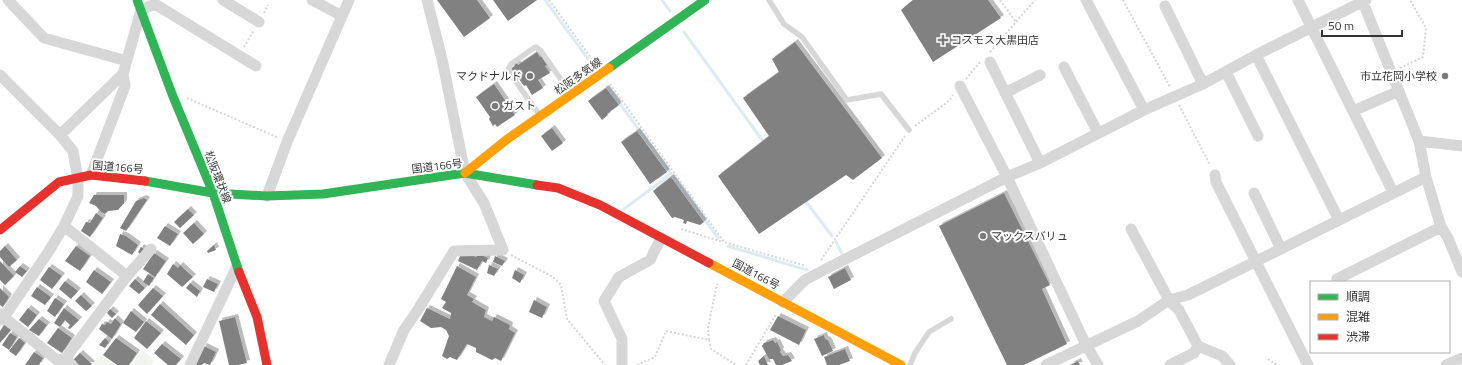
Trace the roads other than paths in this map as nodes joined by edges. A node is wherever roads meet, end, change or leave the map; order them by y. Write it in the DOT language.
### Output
graph roads {
  1 [pos="2,0"];
  2 [pos="8,0"];
  3 [pos="223,0"];
  4 [pos="312,0"];
  5 [pos="349,0"];
  6 [pos="427,0"];
  7 [pos="705,0"];
  8 [pos="769,0"];
  9 [pos="1086,0"];
  10 [pos="1298,0"];
  11 [pos="1364,1"];
  12 [pos="0,2"];
  13 [pos="141,3"];
  14 [pos="163,4"];
  15 [pos="1165,6"];
  16 [pos="342,16"];
  17 [pos="259,22"];
  18 [pos="1312,27"];
  19 [pos="1256,55"];
  20 [pos="127,61"];
  21 [pos="990,62"];
  22 [pos="256,66"];
  23 [pos="1064,67"];
  24 [pos="1226,72"];
  25 [pos="123,74"];
  26 [pos="0,75"];
  27 [pos="1040,75"];
  28 [pos="1203,84"];
  29 [pos="960,86"];
  30 [pos="1399,91"];
  31 [pos="1005,93"];
  32 [pos="572,94"];
  33 [pos="1144,110"];
  34 [pos="1353,111"];
  35 [pos="541,116"];
  36 [pos="910,130"];
  37 [pos="1098,133"];
  38 [pos="60,135"];
  39 [pos="1258,136"];
  40 [pos="1419,141"];
  41 [pos="1462,146"];
  42 [pos="1040,163"];
  43 [pos="465,173"];
  44 [pos="91,175"];
  45 [pos="1215,175"];
  46 [pos="1007,177"];
  47 [pos="1426,177"];
  48 [pos="78,179"];
  49 [pos="1393,192"];
  50 [pos="213,193"];
  51 [pos="1254,193"];
  52 [pos="267,196"];
  53 [pos="1339,220"];
  54 [pos="2,226"];
  55 [pos="64,226"];
  56 [pos="1441,227"];
  57 [pos="1131,229"];
  58 [pos="661,238"];
  59 [pos="151,249"];
  60 [pos="1281,249"];
  61 [pos="1256,261"];
  62 [pos="237,266"];
  63 [pos="1462,272"];
  64 [pos="127,276"];
  65 [pos="1338,281"];
  66 [pos="1169,300"];
  67 [pos="783,302"];
  68 [pos="1,317"];
  69 [pos="951,319"];
  70 [pos="1086,345"];
  71 [pos="1198,346"];
  72 [pos="1462,358"];
  73 [pos="68,362"];
  74 [pos="190,365"];
  75 [pos="267,365"];
  76 [pos="389,365"];
  77 [pos="622,365"];
  78 [pos="901,365"];
  79 [pos="910,365"];
  80 [pos="1046,365"];
  81 [pos="1098,365"];
  82 [pos="1170,365"];
  83 [pos="1230,365"];
  84 [pos="1308,365"];
  85 [pos="1446,365"];
  1 -- 12 [label="street"];
  2 -- 20 [label="street"];
  3 -- 17 [label="street"];
  4 -- 16 [label="street"];
  5 -- 16 [label="street"];
  6 -- 43 [label="street"];
  7 -- 32 [label="main road, 松阪多気線"];
  8 -- 36 [label="lane"];
  9 -- 33 [label="street"];
  10 -- 18 [label="street"];
  11 -- 18 [label="street"];
  11 -- 30 [label="street"];
  13 -- 14 [label="street"];
  13 -- 20 [label="street"];
  13 -- 50 [label="main road, 松阪環状線"];
  14 -- 22 [label="street"];
  15 -- 28 [label="street"];
  16 -- 52 [label="street"];
  18 -- 19 [label="street"];
  18 -- 34 [label="street"];
  19 -- 24 [label="street"];
  19 -- 53 [label="street"];
  20 -- 25 [label="street"];
  21 -- 31 [label="street"];
  23 -- 37 [label="street"];
  24 -- 28 [label="street"];
  24 -- 39 [label="street"];
  25 -- 38 [label="street"];
  25 -- 44 [label="street"];
  26 -- 38 [label="street"];
  27 -- 31 [label="street"];
  28 -- 33 [label="street"];
  29 -- 46 [label="street"];
  30 -- 34 [label="street"];
  30 -- 40 [label="street"];
  31 -- 42 [label="street"];
  32 -- 35 [label="main road, 松阪多気線"];
  32 -- 35 [label="lane"];
  33 -- 37 [label="street"];
  34 -- 49 [label="street"];
  35 -- 43 [label="main road, 松阪多気線"];
  37 -- 42 [label="street"];
  38 -- 48 [label="street"];
  40 -- 41 [label="street"];
  40 -- 47 [label="street"];
  42 -- 46 [label="street"];
  43 -- 52 [label="main road, 国道166号"];
  43 -- 58 [label="main road, 国道166号"];
  43 -- 76 [label="street"];
  44 -- 48 [label="main road, 国道166号"];
  44 -- 50 [label="main road, 国道166号"];
  45 -- 61 [label="street"];
  46 -- 67 [label="street"];
  46 -- 70 [label="street"];
  47 -- 49 [label="street"];
  47 -- 56 [label="street"];
  48 -- 54 [label="main road, 国道166号"];
  48 -- 55 [label="street"];
  49 -- 53 [label="street"];
  50 -- 52 [label="main road, 国道166号"];
  50 -- 62 [label="main road, 松阪環状線"];
  51 -- 60 [label="street"];
  53 -- 60 [label="street"];
  55 -- 64 [label="street"];
  55 -- 68 [label="street"];
  56 -- 63 [label="street"];
  56 -- 65 [label="street"];
  57 -- 66 [label="street"];
  58 -- 67 [label="main road, 国道166号"];
  58 -- 77 [label="street"];
  59 -- 64 [label="street"];
  60 -- 61 [label="street"];
  61 -- 66 [label="street"];
  61 -- 84 [label="street"];
  62 -- 74 [label="street"];
  62 -- 75 [label="main road, 松阪環状線"];
  64 -- 73 [label="street"];
  66 -- 70 [label="street"];
  66 -- 71 [label="street"];
  67 -- 78 [label="main road, 国道166号"];
  68 -- 73 [label="street"];
  69 -- 79 [label="lane"];
  70 -- 80 [label="street"];
  70 -- 81 [label="street"];
  71 -- 82 [label="street"];
  71 -- 83 [label="street"];
  72 -- 85 [label="street"];
}
